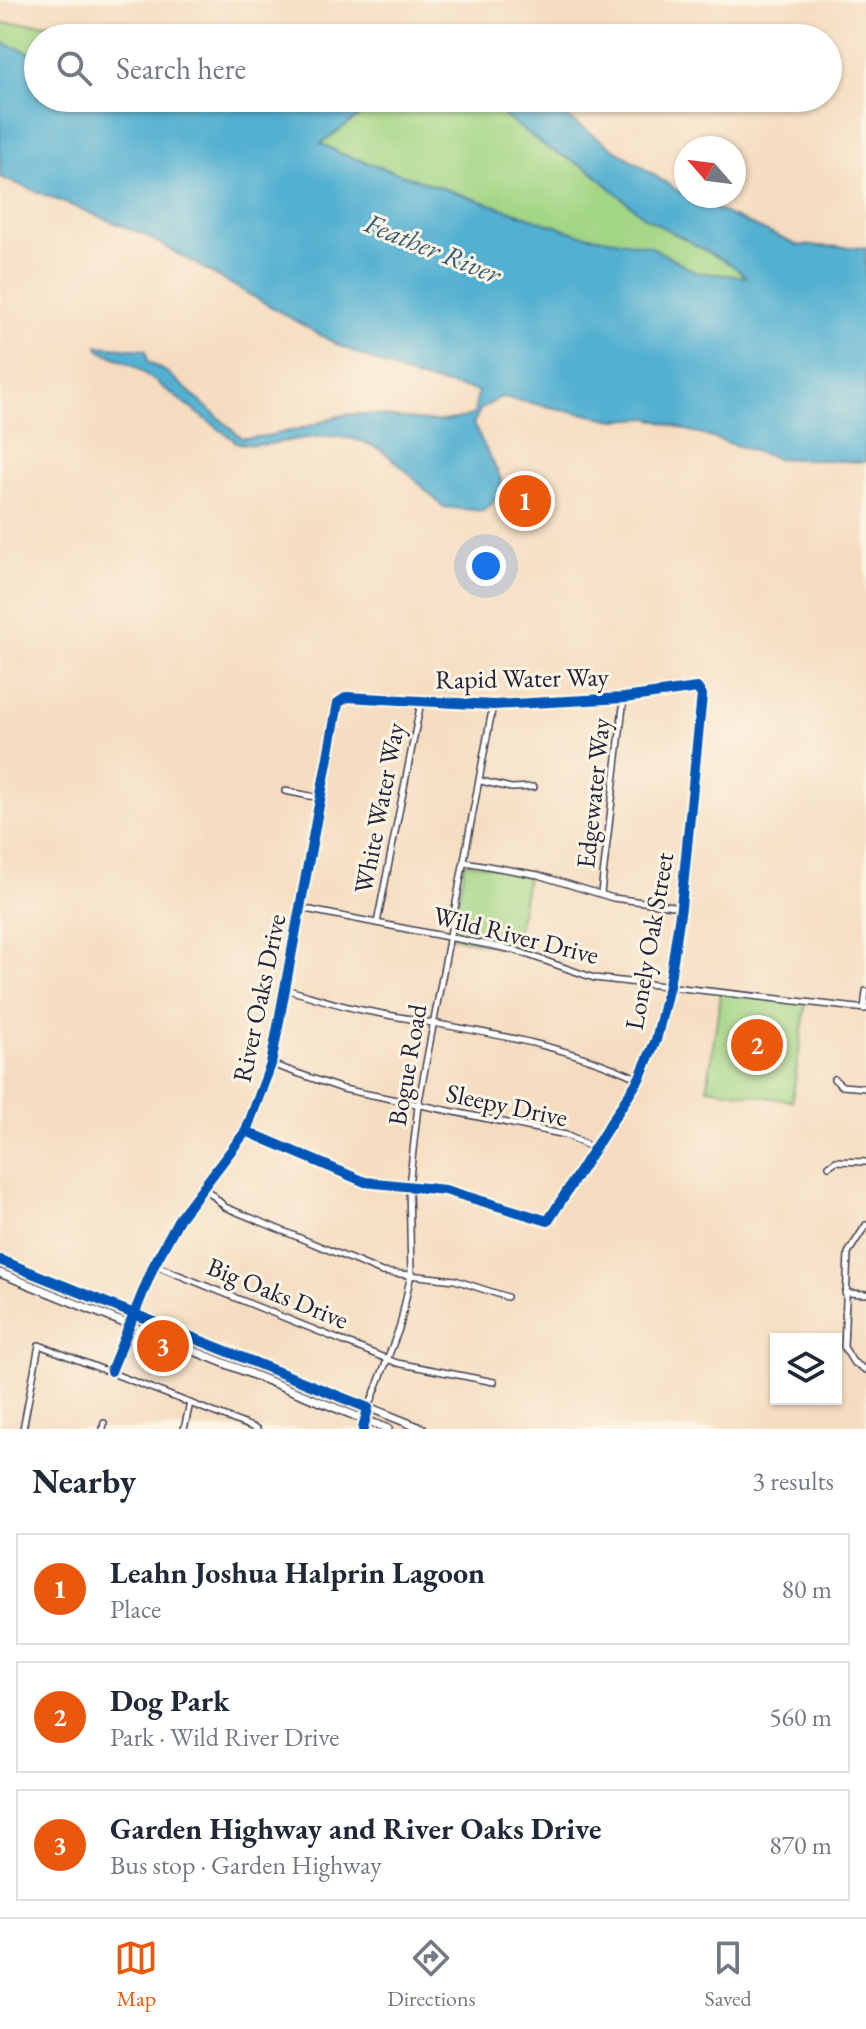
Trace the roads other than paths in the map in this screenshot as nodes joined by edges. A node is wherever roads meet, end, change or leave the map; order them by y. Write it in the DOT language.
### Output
graph roads {
  1 [pos="697,688"];
  2 [pos="347,697"];
  3 [pos="624,698"];
  4 [pos="421,702"];
  5 [pos="493,705"];
  6 [pos="481,781"];
  7 [pos="534,787"];
  8 [pos="285,791"];
  9 [pos="320,798"];
  10 [pos="465,862"];
  11 [pos="601,893"];
  12 [pos="681,907"];
  13 [pos="300,908"];
  14 [pos="377,923"];
  15 [pos="451,937"];
  16 [pos="669,986"];
  17 [pos="285,989"];
  18 [pos="866,991"];
  19 [pos="865,1009"];
  20 [pos="434,1023"];
  21 [pos="271,1064"];
  22 [pos="639,1079"];
  23 [pos="834,1079"];
  24 [pos="866,1088"];
  25 [pos="418,1106"];
  26 [pos="246,1131"];
  27 [pos="595,1149"];
  28 [pos="866,1162"];
  29 [pos="829,1166"];
  30 [pos="409,1186"];
  31 [pos="203,1187"];
  32 [pos="866,1225"];
  33 [pos="0,1260"];
  34 [pos="154,1265"];
  35 [pos="0,1273"];
  36 [pos="411,1274"];
  37 [pos="845,1293"];
  38 [pos="866,1294"];
  39 [pos="507,1297"];
  40 [pos="134,1313"];
  41 [pos="129,1325"];
  42 [pos="387,1359"];
  43 [pos="866,1370"];
  44 [pos="111,1371"];
  45 [pos="494,1382"];
  46 [pos="190,1403"];
  47 [pos="368,1408"];
  48 [pos="364,1425"];
  49 [pos="23,1429"];
  50 [pos="184,1429"];
  51 [pos="257,1429"];
  52 [pos="388,1429"];
  53 [pos="423,1429"];
  1 -- 3 [label="street, Rapid Water Way"];
  1 -- 12 [label="street, Lonely Oak Street"];
  2 -- 4 [label="street, Rapid Water Way"];
  2 -- 9 [label="street, River Oaks Drive"];
  3 -- 5 [label="street, Rapid Water Way"];
  3 -- 11 [label="street, Edgewater Way"];
  4 -- 5 [label="street, Rapid Water Way"];
  4 -- 14 [label="street, White Water Way"];
  5 -- 6 [label="street, Bogue Road"];
  6 -- 7 [label="street"];
  6 -- 10 [label="street, Bogue Road"];
  8 -- 9 [label="street"];
  9 -- 13 [label="street, River Oaks Drive"];
  10 -- 11 [label="street"];
  10 -- 15 [label="street, Bogue Road"];
  11 -- 12 [label="street"];
  12 -- 16 [label="street, Lonely Oak Street"];
  13 -- 14 [label="street, Wild River Drive"];
  13 -- 17 [label="street, River Oaks Drive"];
  14 -- 15 [label="street, Wild River Drive"];
  15 -- 16 [label="street, Wild River Drive"];
  15 -- 20 [label="street, Bogue Road"];
  16 -- 19 [label="street, Wild River Drive"];
  16 -- 22 [label="street, Lonely Oak Street"];
  17 -- 20 [label="street"];
  17 -- 21 [label="street, River Oaks Drive"];
  18 -- 19 [label="street"];
  20 -- 22 [label="street"];
  20 -- 25 [label="street, Bogue Road"];
  21 -- 25 [label="street, Sleepy Drive"];
  21 -- 26 [label="street, River Oaks Drive"];
  22 -- 27 [label="street, Lonely Oak Street"];
  23 -- 24 [label="street"];
  25 -- 27 [label="street, Sleepy Drive"];
  25 -- 30 [label="street, Bogue Road"];
  26 -- 30 [label="street"];
  26 -- 31 [label="street, River Oaks Drive"];
  27 -- 30 [label="street, Lonely Oak Street"];
  28 -- 29 [label="street"];
  30 -- 36 [label="street, Bogue Road"];
  31 -- 34 [label="street, River Oaks Drive"];
  31 -- 36 [label="street"];
  32 -- 37 [label="street"];
  33 -- 40 [label="main road"];
  34 -- 40 [label="street, River Oaks Drive"];
  34 -- 42 [label="street, Big Oaks Drive"];
  35 -- 41 [label="main road"];
  36 -- 39 [label="street"];
  36 -- 42 [label="street, Bogue Road"];
  37 -- 38 [label="street"];
  37 -- 43 [label="street"];
  40 -- 41 [label="street, River Oaks Drive"];
  40 -- 47 [label="main road"];
  41 -- 44 [label="street, River Oaks Drive"];
  41 -- 48 [label="main road"];
  42 -- 45 [label="street, Big Oaks Drive"];
  42 -- 47 [label="street, Bogue Road"];
  44 -- 46 [label="street"];
  44 -- 49 [label="street"];
  46 -- 50 [label="street"];
  46 -- 51 [label="street"];
  47 -- 48 [label="main road, Bogue Road"];
  47 -- 53 [label="main road"];
  48 -- 52 [label="main road"];
}
